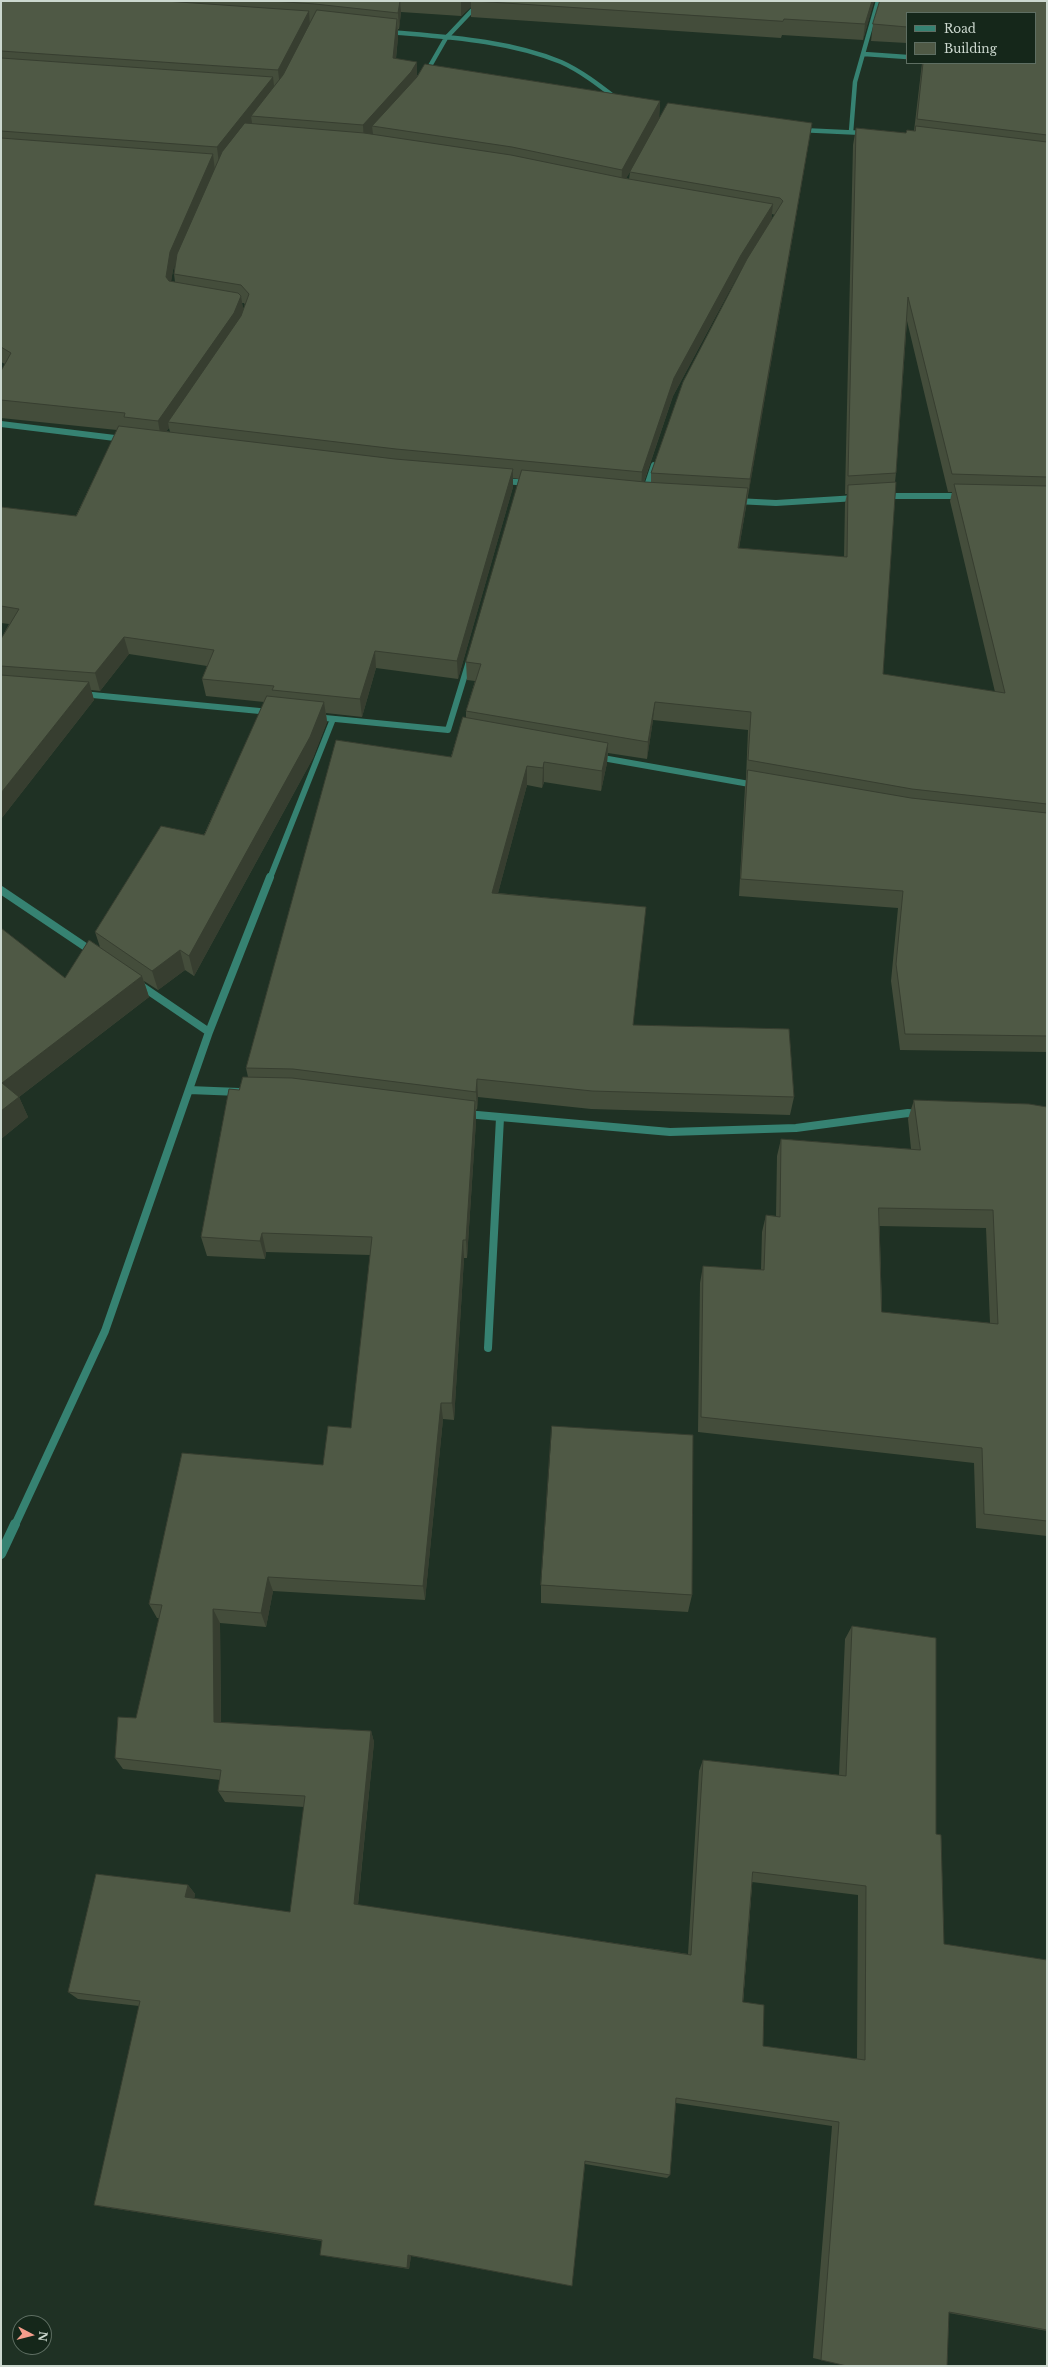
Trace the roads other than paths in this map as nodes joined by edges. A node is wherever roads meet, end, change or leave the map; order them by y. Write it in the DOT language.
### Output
graph roads {
  1 [pos="481,1"];
  2 [pos="878,1"];
  3 [pos="385,32"];
  4 [pos="446,38"];
  5 [pos="864,54"];
  6 [pos="906,57"];
  7 [pos="423,79"];
  8 [pos="622,102"];
  9 [pos="795,130"];
  10 [pos="851,132"];
  11 [pos="874,134"];
  12 [pos="1,424"];
  13 [pos="132,440"];
  14 [pos="657,458"];
  15 [pos="496,480"];
  16 [pos="519,482"];
  17 [pos="535,484"];
  18 [pos="517,490"];
  19 [pos="636,494"];
  20 [pos="644,495"];
  21 [pos="652,495"];
  22 [pos="875,496"];
  23 [pos="972,496"];
  24 [pos="860,497"];
  25 [pos="729,500"];
  26 [pos="473,647"];
  27 [pos="77,694"];
  28 [pos="278,713"];
  29 [pos="310,716"];
  30 [pos="334,719"];
  31 [pos="448,730"];
  32 [pos="455,732"];
  33 [pos="588,755"];
  34 [pos="766,786"];
  35 [pos="1,890"];
  36 [pos="98,956"];
  37 [pos="131,978"];
  38 [pos="209,1032"];
  39 [pos="189,1090"];
  40 [pos="250,1092"];
  41 [pos="461,1113"];
  42 [pos="930,1114"];
  43 [pos="500,1118"];
  44 [pos="488,1348"];
  45 [pos="1,1554"];
  1 -- 4 [label="street"];
  2 -- 5 [label="street"];
  3 -- 4 [label="street"];
  4 -- 7 [label="street"];
  4 -- 8 [label="street"];
  5 -- 6 [label="street"];
  5 -- 10 [label="street"];
  9 -- 10 [label="street"];
  10 -- 11 [label="street"];
  12 -- 13 [label="street"];
  14 -- 20 [label="street"];
  15 -- 16 [label="street"];
  16 -- 17 [label="street"];
  16 -- 18 [label="street"];
  19 -- 20 [label="street"];
  20 -- 21 [label="street"];
  22 -- 23 [label="street"];
  24 -- 25 [label="street"];
  26 -- 31 [label="street"];
  27 -- 28 [label="street"];
  29 -- 30 [label="street"];
  30 -- 31 [label="street"];
  30 -- 38 [label="street"];
  31 -- 32 [label="street"];
  33 -- 34 [label="street"];
  35 -- 36 [label="street"];
  37 -- 38 [label="street"];
  38 -- 39 [label="street"];
  39 -- 40 [label="street"];
  39 -- 45 [label="street"];
  41 -- 43 [label="street"];
  42 -- 43 [label="street"];
  43 -- 44 [label="street"];
}
